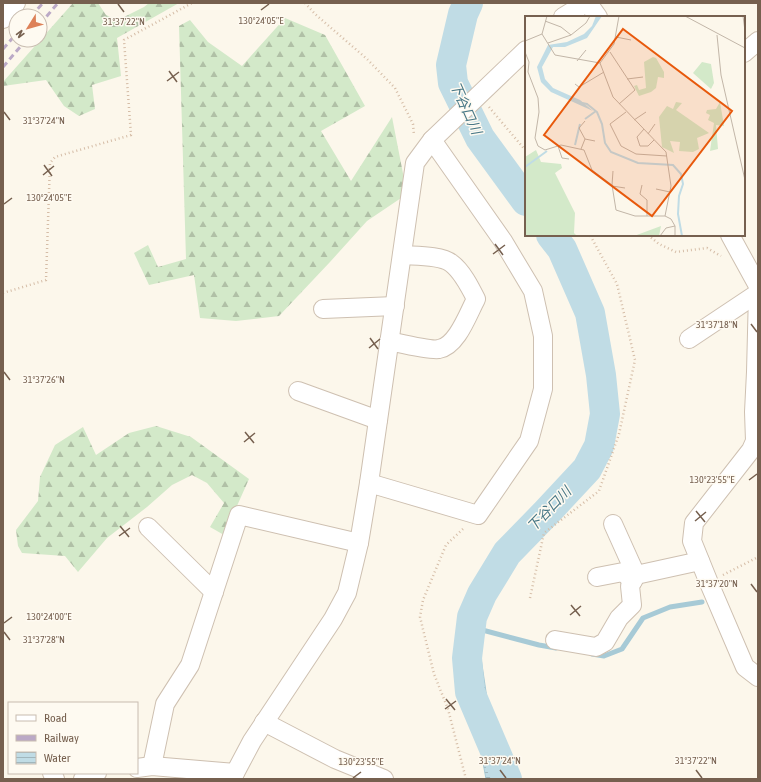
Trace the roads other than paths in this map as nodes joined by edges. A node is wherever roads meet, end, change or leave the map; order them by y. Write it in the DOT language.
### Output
graph roads {
  1 [pos="16,3"];
  2 [pos="587,3"];
  3 [pos="565,16"];
  4 [pos="597,16"];
  5 [pos="3,19"];
  6 [pos="758,41"];
  7 [pos="525,51"];
  8 [pos="745,52"];
  9 [pos="432,140"];
  10 [pos="731,236"];
  11 [pos="402,255"];
  12 [pos="758,286"];
  13 [pos="395,306"];
  14 [pos="323,309"];
  15 [pos="689,339"];
  16 [pos="389,342"];
  17 [pos="298,391"];
  18 [pos="378,420"];
  19 [pos="369,483"];
  20 [pos="613,524"];
  21 [pos="148,527"];
  22 [pos="359,543"];
  23 [pos="700,561"];
  24 [pos="597,577"];
  25 [pos="634,578"];
  26 [pos="214,592"];
  27 [pos="555,640"];
  28 [pos="758,677"];
  29 [pos="264,722"];
  30 [pos="145,767"];
  31 [pos="95,774"];
  32 [pos="237,776"];
  33 [pos="83,779"];
  34 [pos="384,779"];
  1 -- 5 [label="street"];
  2 -- 3 [label="street"];
  2 -- 4 [label="street"];
  6 -- 8 [label="street"];
  7 -- 9 [label="street"];
  9 -- 11 [label="street"];
  9 -- 19 [label="street"];
  10 -- 12 [label="street"];
  11 -- 13 [label="street"];
  11 -- 16 [label="street"];
  13 -- 14 [label="street"];
  13 -- 16 [label="street"];
  15 -- 23 [label="street"];
  16 -- 18 [label="street"];
  17 -- 18 [label="street"];
  18 -- 19 [label="street"];
  19 -- 22 [label="street"];
  20 -- 25 [label="street"];
  21 -- 26 [label="street"];
  22 -- 26 [label="street"];
  22 -- 29 [label="street"];
  23 -- 25 [label="street"];
  23 -- 28 [label="street"];
  24 -- 25 [label="street"];
  25 -- 27 [label="street"];
  26 -- 30 [label="street"];
  29 -- 32 [label="street"];
  29 -- 34 [label="street"];
  30 -- 32 [label="street"];
  31 -- 33 [label="street"];
}
